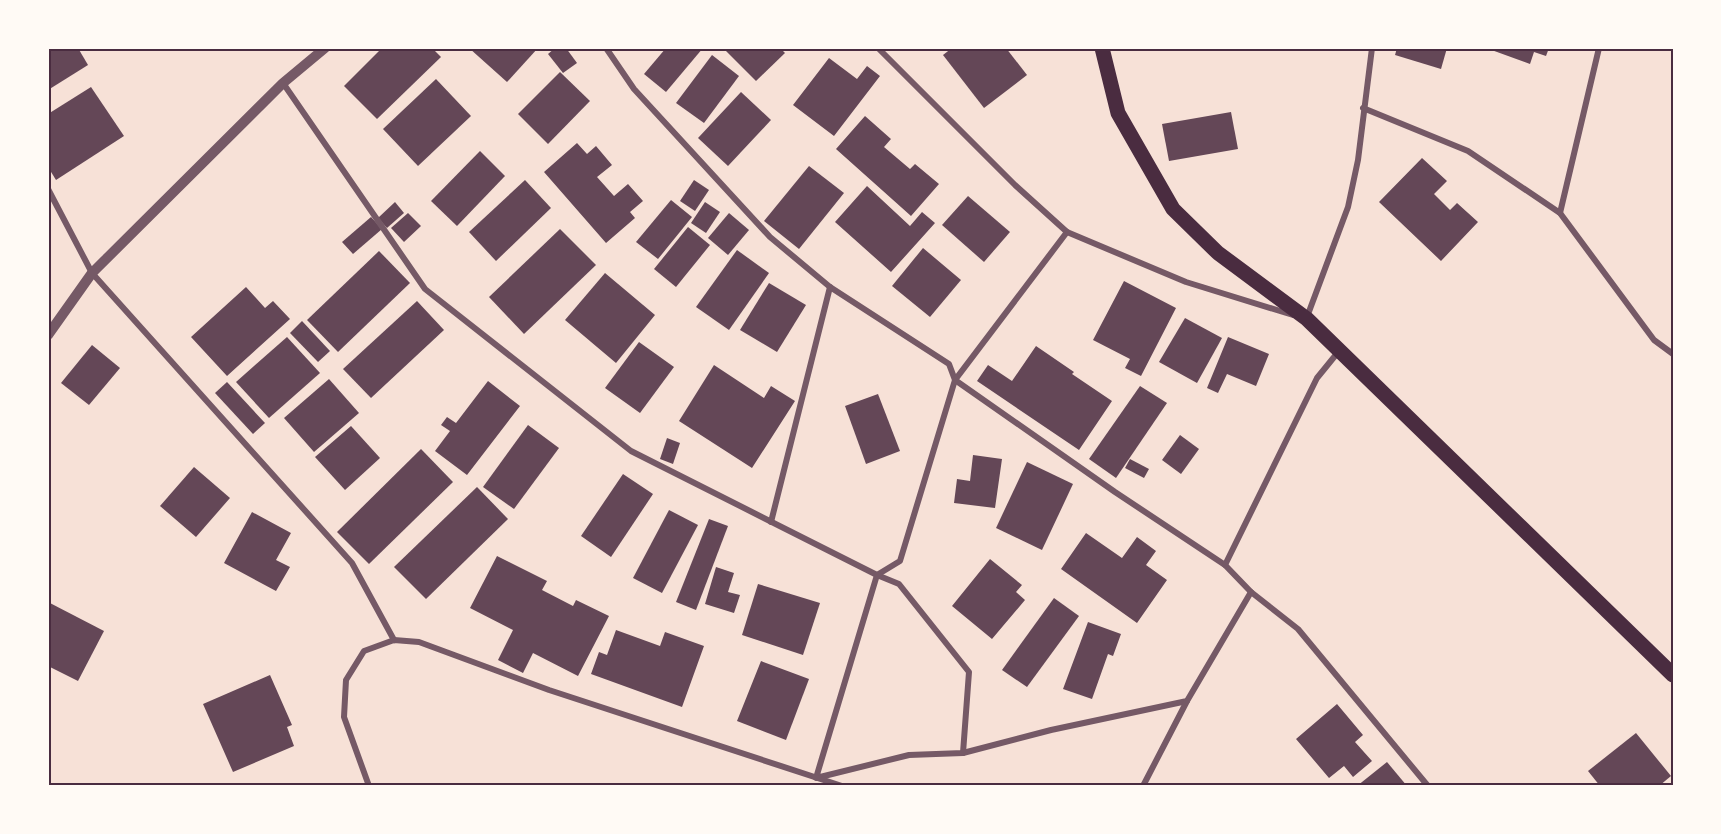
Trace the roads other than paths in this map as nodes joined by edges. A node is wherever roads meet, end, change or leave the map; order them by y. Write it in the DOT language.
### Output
graph roads {
  1 [pos="325,48"];
  2 [pos="606,48"];
  3 [pos="878,48"];
  4 [pos="1102,48"];
  5 [pos="1372,48"];
  6 [pos="1599,48"];
  7 [pos="283,83"];
  8 [pos="1363,108"];
  9 [pos="48,189"];
  10 [pos="1560,213"];
  11 [pos="1067,232"];
  12 [pos="92,273"];
  13 [pos="830,287"];
  14 [pos="1307,319"];
  15 [pos="48,335"];
  16 [pos="1339,350"];
  17 [pos="1673,354"];
  18 [pos="955,380"];
  19 [pos="771,522"];
  20 [pos="1225,565"];
  21 [pos="877,575"];
  22 [pos="1251,591"];
  23 [pos="394,639"];
  24 [pos="1673,675"];
  25 [pos="1187,701"];
  26 [pos="963,753"];
  27 [pos="816,778"];
  28 [pos="369,786"];
  29 [pos="842,786"];
  30 [pos="1143,786"];
  31 [pos="1428,786"];
  1 -- 7 [label="street"];
  2 -- 13 [label="street"];
  3 -- 11 [label="street"];
  4 -- 14 [label="main road"];
  5 -- 8 [label="street"];
  6 -- 10 [label="street"];
  7 -- 12 [label="street"];
  7 -- 19 [label="street"];
  8 -- 10 [label="street"];
  8 -- 14 [label="street"];
  9 -- 12 [label="street"];
  10 -- 17 [label="street"];
  11 -- 14 [label="street"];
  11 -- 18 [label="street"];
  12 -- 15 [label="street"];
  12 -- 23 [label="street"];
  13 -- 18 [label="street"];
  13 -- 19 [label="street"];
  14 -- 16 [label="main road"];
  16 -- 20 [label="street"];
  16 -- 24 [label="main road"];
  18 -- 20 [label="street"];
  18 -- 21 [label="street"];
  19 -- 21 [label="street"];
  20 -- 22 [label="street"];
  21 -- 26 [label="street"];
  21 -- 27 [label="street"];
  22 -- 25 [label="street"];
  22 -- 31 [label="street"];
  23 -- 27 [label="street"];
  23 -- 28 [label="street"];
  25 -- 26 [label="street"];
  25 -- 30 [label="street"];
  26 -- 27 [label="street"];
  27 -- 29 [label="street"];
}
